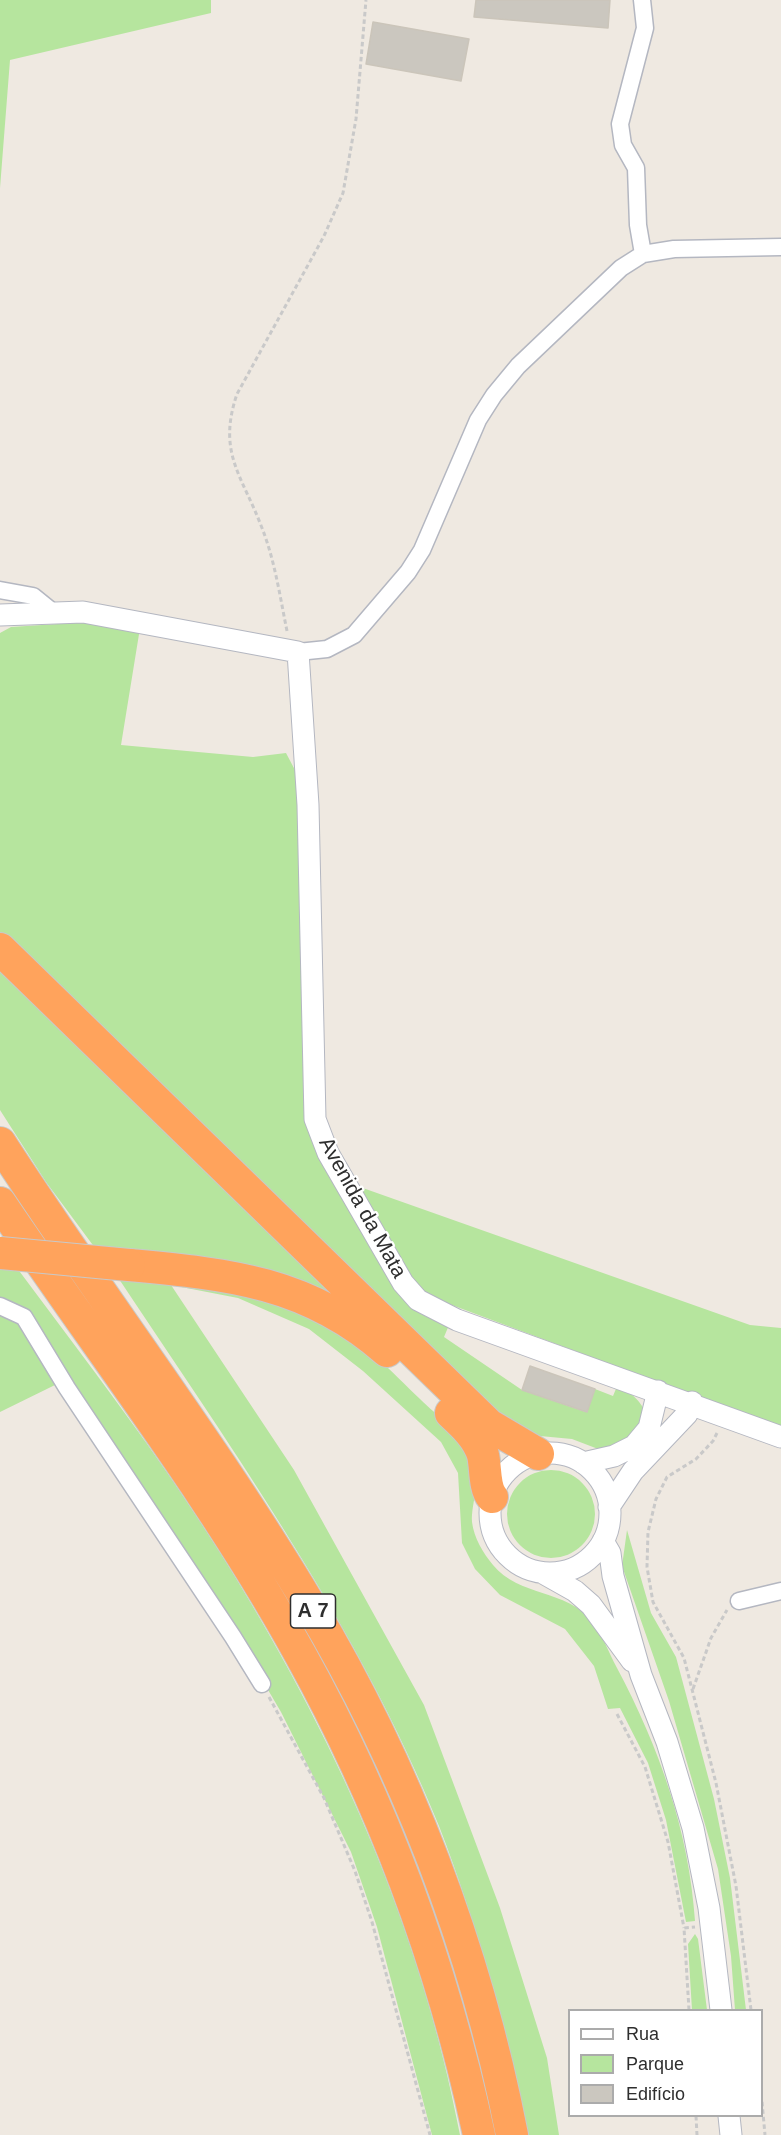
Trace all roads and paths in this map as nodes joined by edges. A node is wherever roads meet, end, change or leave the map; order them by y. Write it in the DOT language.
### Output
graph roads {
  1 [pos="366,0"];
  2 [pos="642,0"];
  3 [pos="781,247"];
  4 [pos="643,254"];
  5 [pos="0,590"];
  6 [pos="54,613"];
  7 [pos="0,615"];
  8 [pos="294,651"];
  9 [pos="0,949"];
  10 [pos="0,1143"];
  11 [pos="0,1203"];
  12 [pos="0,1253"];
  13 [pos="0,1306"];
  14 [pos="658,1390"];
  15 [pos="692,1402"];
  16 [pos="724,1415"];
  17 [pos="781,1437"];
  18 [pos="538,1454"];
  19 [pos="583,1463"];
  20 [pos="492,1497"];
  21 [pos="609,1507"];
  22 [pos="603,1541"];
  23 [pos="543,1573"];
  24 [pos="781,1591"];
  25 [pos="739,1601"];
  26 [pos="641,1675"];
  27 [pos="262,1684"];
  28 [pos="692,1690"];
  29 [pos="617,1714"];
  30 [pos="711,1926"];
  31 [pos="684,1928"];
  32 [pos="689,2009"];
  33 [pos="721,2009"];
  34 [pos="751,2009"];
  35 [pos="763,2113"];
  36 [pos="696,2117"];
  37 [pos="729,2117"];
  38 [pos="430,2135"];
  39 [pos="479,2135"];
  40 [pos="512,2135"];
  41 [pos="697,2135"];
  42 [pos="731,2135"];
  43 [pos="765,2135"];
  1 -- 8 [label="path"];
  2 -- 4 [label="street"];
  3 -- 4 [label="street"];
  4 -- 8 [label="street"];
  5 -- 6 [label="street"];
  6 -- 7 [label="street"];
  6 -- 8 [label="street"];
  8 -- 14 [label="street, Avenida da Mata"];
  9 -- 18 [label="highway"];
  10 -- 40 [label="highway, A 7"];
  11 -- 39 [label="highway, A 7"];
  12 -- 20 [label="highway, bridge"];
  13 -- 27 [label="street"];
  14 -- 15 [label="street, Avenida da Mata"];
  14 -- 19 [label="street"];
  15 -- 16 [label="street, Avenida da Mata"];
  15 -- 21 [label="street"];
  16 -- 17 [label="street, Avenida da Mata"];
  16 -- 28 [label="path"];
  18 -- 19 [label="street"];
  18 -- 20 [label="street"];
  19 -- 21 [label="street"];
  20 -- 23 [label="street"];
  21 -- 22 [label="street"];
  22 -- 23 [label="street"];
  22 -- 26 [label="street"];
  23 -- 26 [label="street"];
  24 -- 25 [label="street"];
  25 -- 28 [label="path"];
  26 -- 30 [label="street"];
  27 -- 38 [label="path"];
  28 -- 34 [label="path"];
  29 -- 31 [label="path"];
  30 -- 31 [label="path"];
  30 -- 33 [label="street"];
  31 -- 32 [label="path"];
  35 -- 43 [label="path"];
  36 -- 41 [label="path"];
  37 -- 42 [label="street"];
}
